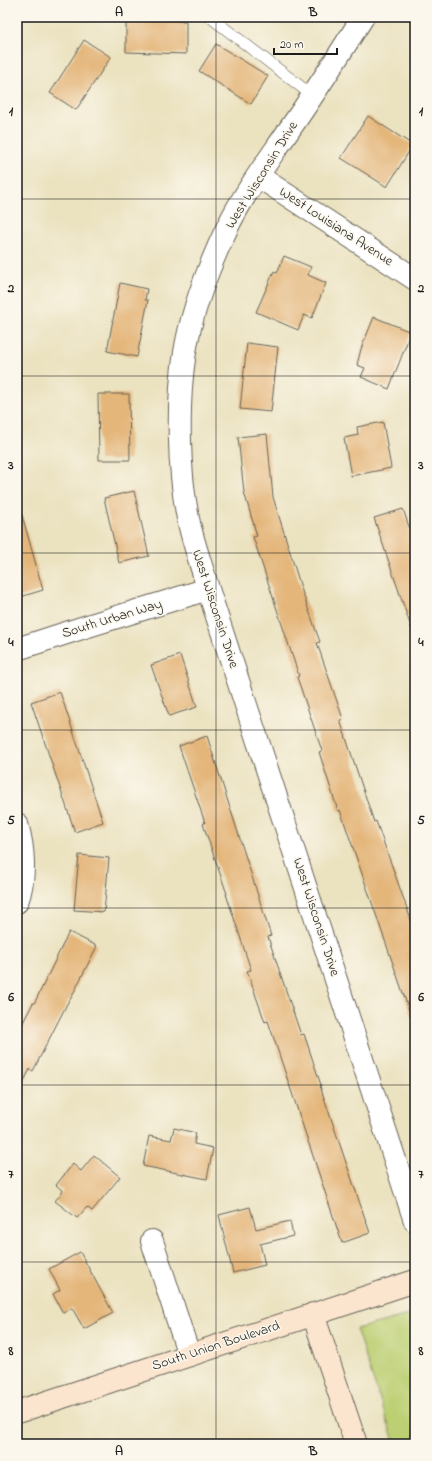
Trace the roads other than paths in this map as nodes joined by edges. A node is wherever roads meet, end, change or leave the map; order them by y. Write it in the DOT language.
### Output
graph roads {
  1 [pos="210,17"];
  2 [pos="363,17"];
  3 [pos="313,96"];
  4 [pos="258,176"];
  5 [pos="415,279"];
  6 [pos="208,589"];
  7 [pos="17,649"];
  8 [pos="17,824"];
  9 [pos="17,902"];
  10 [pos="415,1221"];
  11 [pos="152,1241"];
  12 [pos="415,1281"];
  13 [pos="313,1314"];
  14 [pos="189,1355"];
  15 [pos="17,1412"];
  16 [pos="356,1444"];
  1 -- 3 [label="lane"];
  2 -- 3 [label="street, West Wisconsin Drive"];
  3 -- 4 [label="street, West Wisconsin Drive"];
  4 -- 5 [label="street, West Louisiana Avenue"];
  4 -- 6 [label="street, West Wisconsin Drive"];
  6 -- 7 [label="street, South Urban Way"];
  6 -- 10 [label="street, West Wisconsin Drive"];
  8 -- 9 [label="street"];
  11 -- 14 [label="street"];
  12 -- 13 [label="main road, South Union Boulevard"];
  13 -- 14 [label="main road, South Union Boulevard"];
  13 -- 16 [label="main road"];
  14 -- 15 [label="main road, South Union Boulevard"];
}
